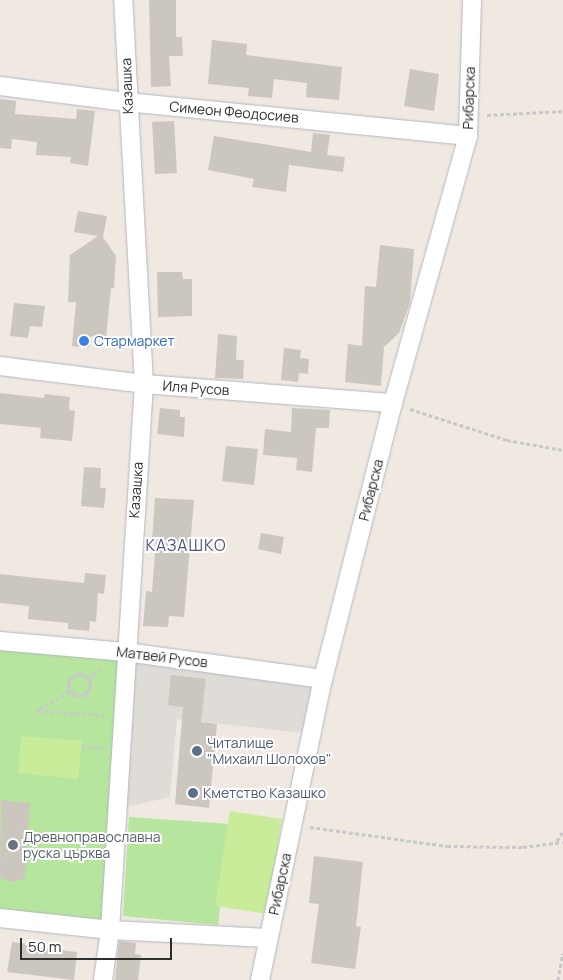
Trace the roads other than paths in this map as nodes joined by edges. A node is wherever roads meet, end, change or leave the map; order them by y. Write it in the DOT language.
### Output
graph roads {
  1 [pos="123,0"];
  2 [pos="472,0"];
  3 [pos="0,86"];
  4 [pos="127,102"];
  5 [pos="468,136"];
  6 [pos="0,366"];
  7 [pos="144,384"];
  8 [pos="393,403"];
  9 [pos="0,641"];
  10 [pos="126,652"];
  11 [pos="323,679"];
  12 [pos="0,918"];
  13 [pos="110,930"];
  14 [pos="268,938"];
  15 [pos="103,980"];
  16 [pos="260,980"];
  1 -- 4 [label="street, Казашка"];
  2 -- 5 [label="street, Рибарска"];
  3 -- 4 [label="street, Симеон Феодосиев"];
  4 -- 5 [label="street, Симеон Феодосиев"];
  4 -- 7 [label="street, Казашка"];
  5 -- 8 [label="street, Рибарска"];
  6 -- 7 [label="street, Иля Русов"];
  7 -- 8 [label="street, Иля Русов"];
  7 -- 10 [label="street, Казашка"];
  8 -- 11 [label="street, Рибарска"];
  9 -- 10 [label="street, Матвей Русов"];
  10 -- 11 [label="street, Матвей Русов"];
  10 -- 13 [label="street, Казашка"];
  11 -- 14 [label="street, Рибарска"];
  12 -- 13 [label="street"];
  13 -- 14 [label="street"];
  13 -- 15 [label="street, Казашка"];
  14 -- 16 [label="street, Рибарска"];
}
